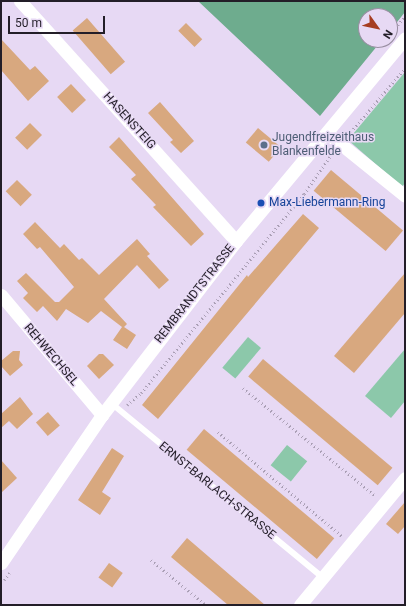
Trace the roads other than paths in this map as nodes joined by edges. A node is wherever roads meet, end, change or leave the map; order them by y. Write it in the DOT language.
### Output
graph roads {
  1 [pos="20,1"];
  2 [pos="405,38"];
  3 [pos="327,133"];
  4 [pos="405,196"];
  5 [pos="236,241"];
  6 [pos="1,295"];
  7 [pos="116,407"];
  8 [pos="102,415"];
  9 [pos="405,478"];
  10 [pos="7,565"];
  11 [pos="323,578"];
  12 [pos="300,605"];
  1 -- 5 [label="street, HASENSTEIG"];
  2 -- 3 [label="street, REMBRANDTSTRASSE"];
  3 -- 4 [label="street"];
  3 -- 5 [label="street, REMBRANDTSTRASSE"];
  5 -- 7 [label="street, REMBRANDTSTRASSE"];
  6 -- 8 [label="street, REHWECHSEL"];
  7 -- 8 [label="street, REMBRANDTSTRASSE"];
  7 -- 11 [label="lane, ERNST-BARLACH-STRASSE"];
  8 -- 10 [label="street, REMBRANDTSTRASSE"];
  9 -- 11 [label="street"];
  11 -- 12 [label="street"];
}
